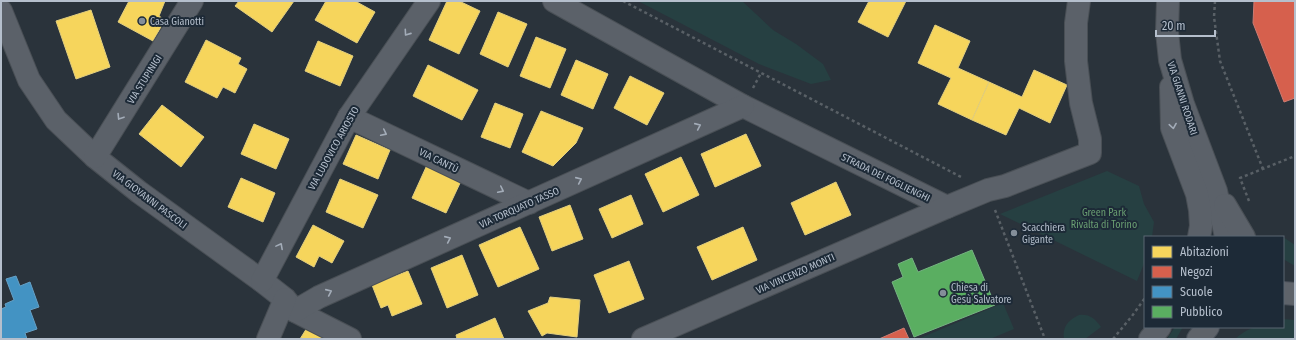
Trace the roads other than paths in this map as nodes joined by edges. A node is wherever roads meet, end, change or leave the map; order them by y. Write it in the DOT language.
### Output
graph roads {
  1 [pos="192,1"];
  2 [pos="429,1"];
  3 [pos="554,1"];
  4 [pos="1079,1"];
  5 [pos="1168,1"];
  6 [pos="1,11"];
  7 [pos="1170,60"];
  8 [pos="743,106"];
  9 [pos="349,117"];
  10 [pos="95,157"];
  11 [pos="1216,191"];
  12 [pos="529,203"];
  13 [pos="947,207"];
  14 [pos="1199,236"];
  15 [pos="1226,236"];
  16 [pos="1243,236"];
  17 [pos="262,281"];
  18 [pos="1284,282"];
  19 [pos="1295,291"];
  20 [pos="1284,294"];
  21 [pos="1295,294"];
  22 [pos="290,305"];
  23 [pos="1159,328"];
  24 [pos="1207,328"];
  25 [pos="268,339"];
  26 [pos="350,339"];
  27 [pos="644,339"];
  28 [pos="1150,339"];
  29 [pos="1198,339"];
  1 -- 10 [label="street, VIA STUPINIGI, one-way"];
  2 -- 9 [label="street, VIA LUDOVICO ARIOSTO, one-way"];
  3 -- 8 [label="street, STRADA DEI FOGLIENGHI"];
  4 -- 13 [label="street"];
  5 -- 7 [label="street, VIA GIANNI RODARI"];
  6 -- 10 [label="street, VIA GIOVANNI PASCOLI"];
  7 -- 11 [label="street, VIA GIANNI RODARI"];
  7 -- 14 [label="street, one-way"];
  12 -- 8 [label="street, VIA TORQUATO TASSO, one-way"];
  8 -- 13 [label="street, STRADA DEI FOGLIENGHI"];
  9 -- 12 [label="street, VIA CANTÙ, one-way"];
  17 -- 9 [label="street, VIA LUDOVICO ARIOSTO, one-way"];
  10 -- 17 [label="street, VIA GIOVANNI PASCOLI"];
  11 -- 15 [label="street, VIA GIANNI RODARI"];
  11 -- 16 [label="street, VIA GIANNI RODARI"];
  22 -- 12 [label="street, VIA TORQUATO TASSO, one-way"];
  13 -- 27 [label="street, VIA VINCENZO MONTI"];
  17 -- 22 [label="street, VIA GIOVANNI PASCOLI"];
  18 -- 19 [label="street"];
  20 -- 21 [label="main road"];
  22 -- 25 [label="street"];
  22 -- 26 [label="street, VIA GIOVANNI PASCOLI"];
  23 -- 28 [label="street"];
  24 -- 29 [label="main road"];
}
